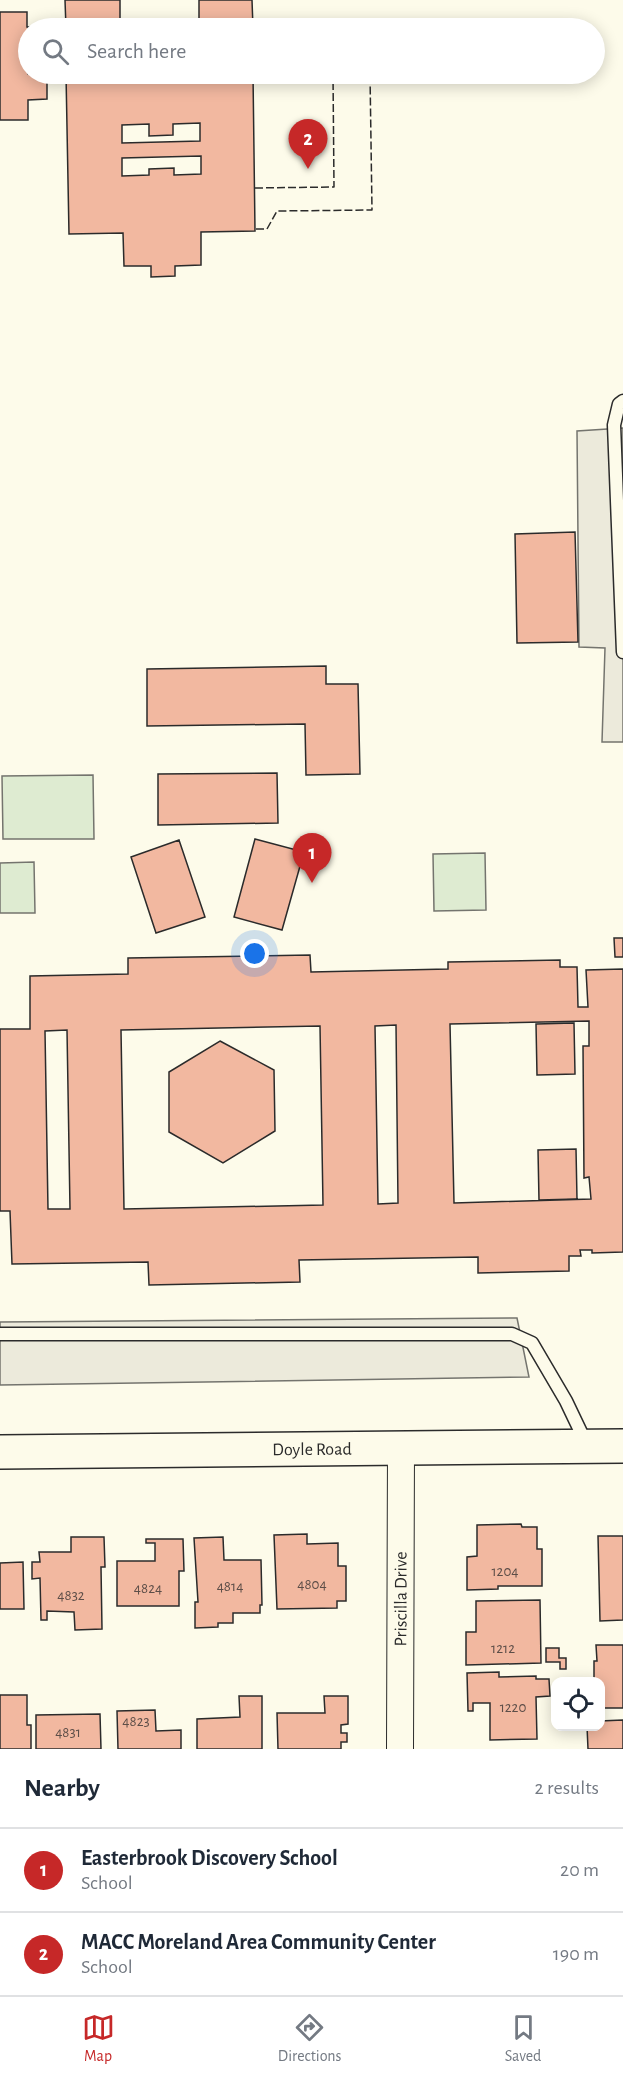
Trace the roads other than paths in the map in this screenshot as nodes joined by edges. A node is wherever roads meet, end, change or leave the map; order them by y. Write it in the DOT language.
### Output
graph roads {
  1 [pos="623,401"];
  2 [pos="623,652"];
  3 [pos="0,1334"];
  4 [pos="587,1446"];
  5 [pos="623,1446"];
  6 [pos="401,1448"];
  7 [pos="0,1452"];
  8 [pos="400,1749"];
  1 -- 2 [label="lane"];
  3 -- 4 [label="lane"];
  4 -- 5 [label="main road, Doyle Road"];
  4 -- 6 [label="main road, Doyle Road"];
  6 -- 7 [label="main road, Doyle Road"];
  6 -- 8 [label="street, Priscilla Drive"];
}
